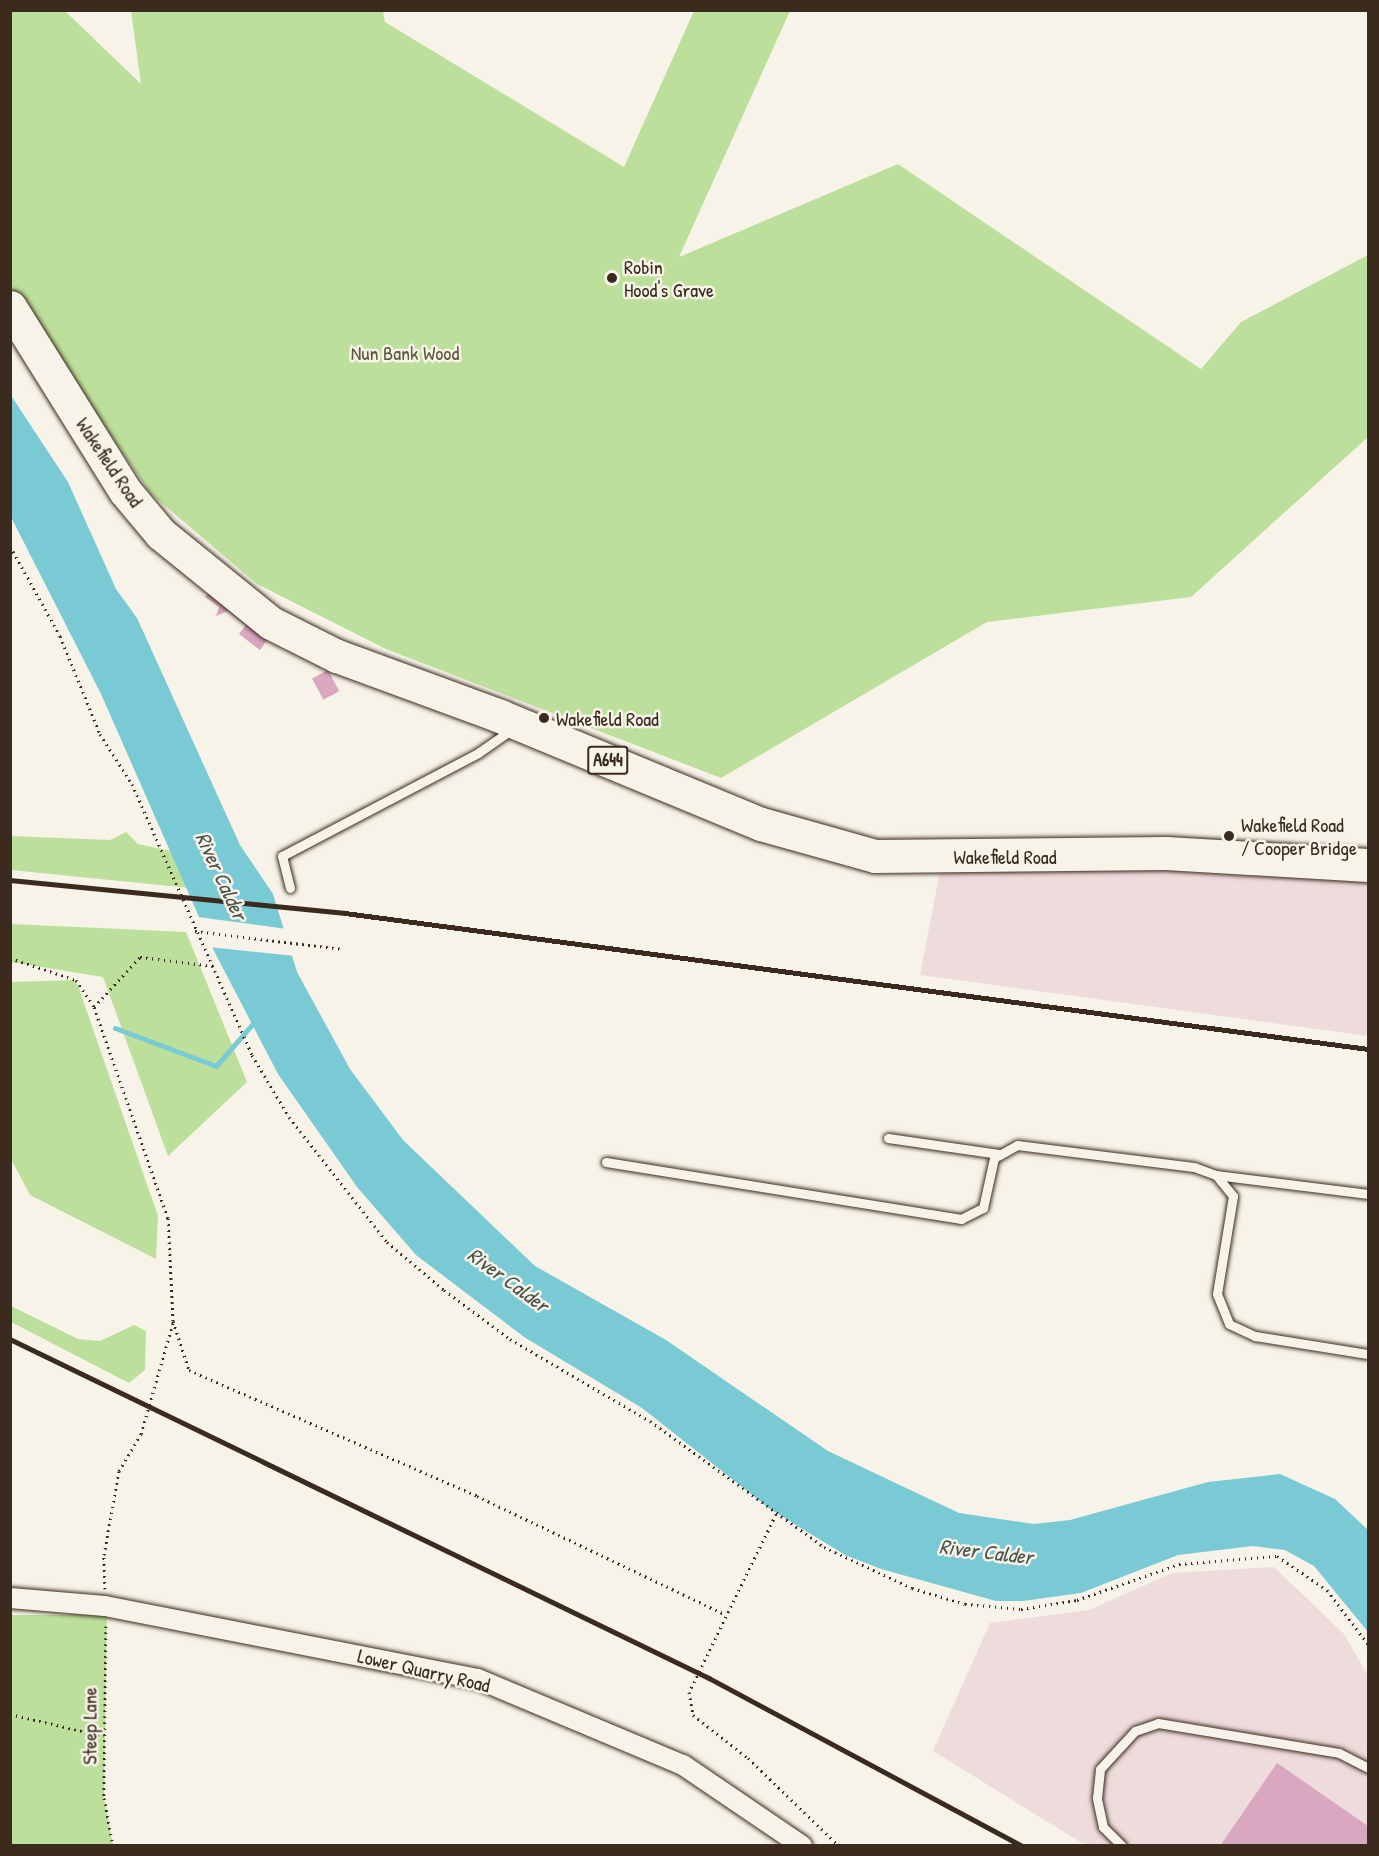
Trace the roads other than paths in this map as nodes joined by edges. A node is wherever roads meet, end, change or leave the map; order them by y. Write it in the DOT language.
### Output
graph roads {
  1 [pos="10,307"];
  2 [pos="520,724"];
  3 [pos="1368,865"];
  4 [pos="290,888"];
  5 [pos="888,1138"];
  6 [pos="999,1154"];
  7 [pos="606,1162"];
  8 [pos="1216,1175"];
  9 [pos="1368,1194"];
  10 [pos="1368,1354"];
  11 [pos="10,1598"];
  12 [pos="1368,1768"];
  13 [pos="802,1845"];
  14 [pos="1122,1845"];
  1 -- 2 [label="highway, Wakefield Road / A644"];
  2 -- 3 [label="highway, Wakefield Road / A644"];
  2 -- 4 [label="lane"];
  5 -- 6 [label="lane"];
  6 -- 7 [label="lane"];
  6 -- 8 [label="lane"];
  8 -- 9 [label="lane"];
  8 -- 10 [label="lane"];
  11 -- 13 [label="street, Lower Quarry Road"];
  12 -- 14 [label="lane"];
}
